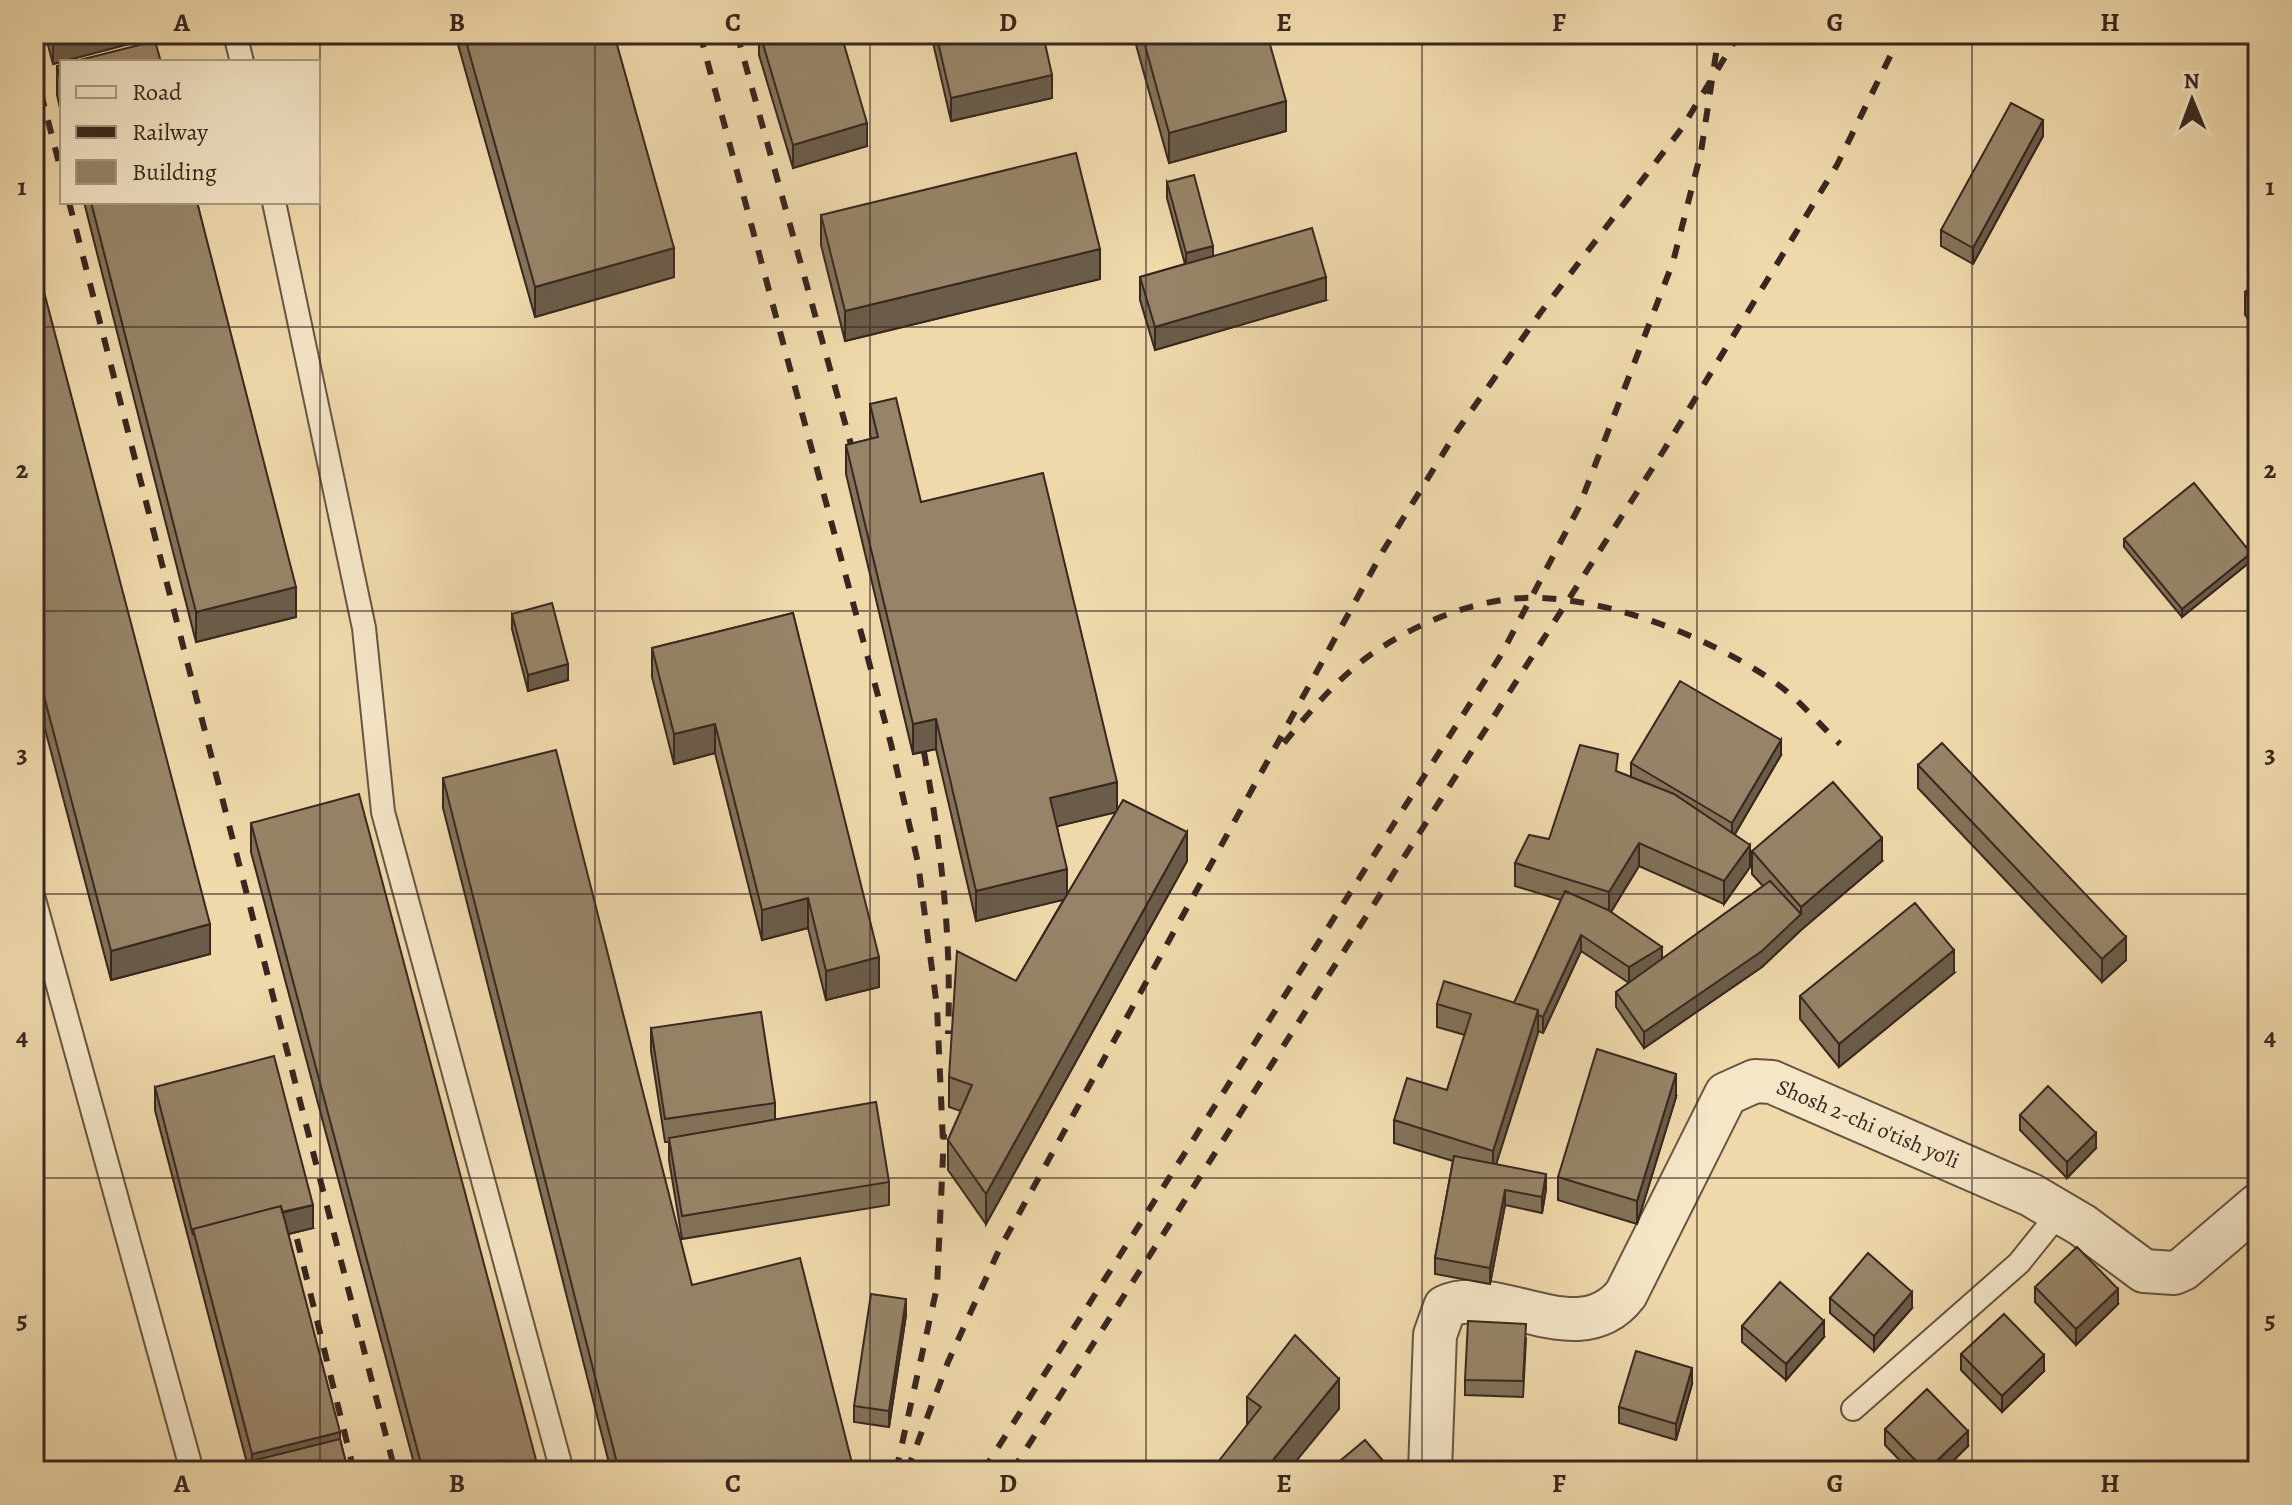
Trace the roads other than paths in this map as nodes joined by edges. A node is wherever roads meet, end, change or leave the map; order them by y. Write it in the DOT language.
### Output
graph roads {
  1 [pos="235,34"];
  2 [pos="242,60"];
  3 [pos="274,204"];
  4 [pos="34,899"];
  5 [pos="2258,1205"];
  6 [pos="2060,1212"];
  7 [pos="1853,1409"];
  8 [pos="192,1471"];
  9 [pos="562,1471"];
  10 [pos="1430,1471"];
  1 -- 2 [label="lane"];
  3 -- 9 [label="lane"];
  4 -- 8 [label="lane"];
  5 -- 6 [label="street, Shosh 2-chi o'tish yo'li"];
  6 -- 7 [label="lane"];
  6 -- 10 [label="street, Shosh 2-chi o'tish yo'li"];
}
